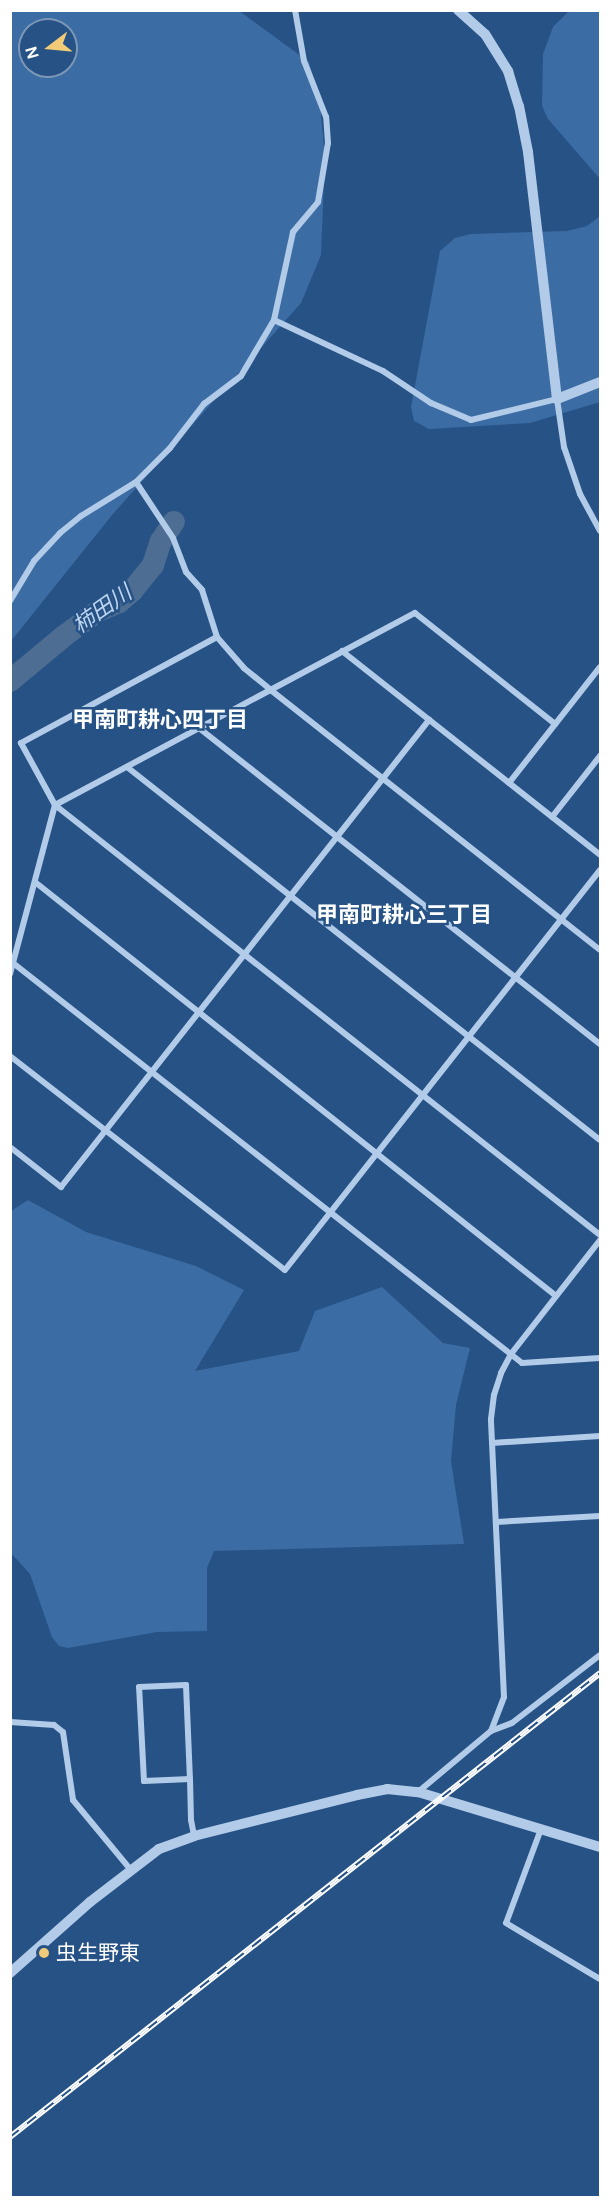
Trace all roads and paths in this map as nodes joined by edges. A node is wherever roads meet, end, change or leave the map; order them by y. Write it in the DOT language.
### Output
graph roads {
  1 [pos="295,10"];
  2 [pos="458,10"];
  3 [pos="274,320"];
  4 [pos="600,382"];
  5 [pos="557,399"];
  6 [pos="136,482"];
  7 [pos="600,531"];
  8 [pos="10,601"];
  9 [pos="217,638"];
  10 [pos="342,651"];
  11 [pos="600,668"];
  12 [pos="271,690"];
  13 [pos="429,720"];
  14 [pos="555,724"];
  15 [pos="199,728"];
  16 [pos="600,756"];
  17 [pos="127,766"];
  18 [pos="382,778"];
  19 [pos="509,783"];
  20 [pos="55,805"];
  21 [pos="552,817"];
  22 [pos="336,837"];
  23 [pos="600,855"];
  24 [pos="600,870"];
  25 [pos="35,882"];
  26 [pos="289,896"];
  27 [pos="561,919"];
  28 [pos="600,950"];
  29 [pos="243,954"];
  30 [pos="14,963"];
  31 [pos="10,974"];
  32 [pos="516,977"];
  33 [pos="196,1013"];
  34 [pos="469,1037"];
  35 [pos="600,1044"];
  36 [pos="10,1056"];
  37 [pos="151,1071"];
  38 [pos="421,1096"];
  39 [pos="105,1130"];
  40 [pos="600,1140"];
  41 [pos="10,1147"];
  42 [pos="376,1153"];
  43 [pos="331,1211"];
  44 [pos="600,1235"];
  45 [pos="600,1240"];
  46 [pos="556,1296"];
  47 [pos="511,1354"];
  48 [pos="600,1358"];
  49 [pos="600,1436"];
  50 [pos="492,1443"];
  51 [pos="600,1516"];
  52 [pos="496,1522"];
  53 [pos="600,1655"];
  54 [pos="10,1722"];
  55 [pos="491,1731"];
  56 [pos="190,1779"];
  57 [pos="418,1792"];
  58 [pos="541,1829"];
  59 [pos="194,1836"];
  60 [pos="600,1847"];
  61 [pos="130,1869"];
  62 [pos="10,1973"];
  63 [pos="600,1979"];
  1 -- 3 [label="street"];
  2 -- 5 [label="street"];
  3 -- 5 [label="street"];
  3 -- 6 [label="street"];
  4 -- 5 [label="street"];
  5 -- 7 [label="street"];
  6 -- 8 [label="street"];
  6 -- 9 [label="street"];
  9 -- 12 [label="street"];
  9 -- 20 [label="street"];
  10 -- 12 [label="street"];
  10 -- 13 [label="street"];
  10 -- 14 [label="street"];
  11 -- 14 [label="street"];
  12 -- 15 [label="street"];
  12 -- 18 [label="street"];
  13 -- 18 [label="street"];
  13 -- 19 [label="street"];
  14 -- 19 [label="street"];
  15 -- 17 [label="street"];
  15 -- 22 [label="street"];
  16 -- 21 [label="street"];
  17 -- 20 [label="street"];
  17 -- 26 [label="street"];
  18 -- 22 [label="street"];
  18 -- 27 [label="street"];
  19 -- 21 [label="street"];
  20 -- 25 [label="street"];
  20 -- 29 [label="street"];
  21 -- 23 [label="street"];
  22 -- 26 [label="street"];
  22 -- 32 [label="street"];
  24 -- 27 [label="street"];
  25 -- 30 [label="street"];
  25 -- 33 [label="street"];
  26 -- 29 [label="street"];
  26 -- 34 [label="street"];
  27 -- 28 [label="street"];
  27 -- 32 [label="street"];
  29 -- 33 [label="street"];
  29 -- 38 [label="street"];
  30 -- 31 [label="street"];
  30 -- 37 [label="street"];
  32 -- 34 [label="street"];
  32 -- 35 [label="street"];
  33 -- 37 [label="street"];
  33 -- 42 [label="street"];
  34 -- 38 [label="street"];
  34 -- 40 [label="street"];
  36 -- 39 [label="street"];
  37 -- 39 [label="street"];
  37 -- 43 [label="street"];
  38 -- 42 [label="street"];
  38 -- 44 [label="street"];
  39 -- 41 [label="street"];
  39 -- 43 [label="street"];
  42 -- 43 [label="street"];
  42 -- 46 [label="street"];
  43 -- 47 [label="street"];
  45 -- 46 [label="street"];
  46 -- 47 [label="street"];
  47 -- 48 [label="street"];
  47 -- 50 [label="street"];
  49 -- 50 [label="street"];
  50 -- 52 [label="street"];
  51 -- 52 [label="street"];
  52 -- 55 [label="street"];
  53 -- 55 [label="street"];
  54 -- 61 [label="street"];
  55 -- 57 [label="street"];
  56 -- 56 [label="street"];
  56 -- 59 [label="street"];
  57 -- 58 [label="street"];
  57 -- 59 [label="street"];
  58 -- 60 [label="street"];
  58 -- 63 [label="street"];
  59 -- 61 [label="street"];
  61 -- 62 [label="street"];
}
